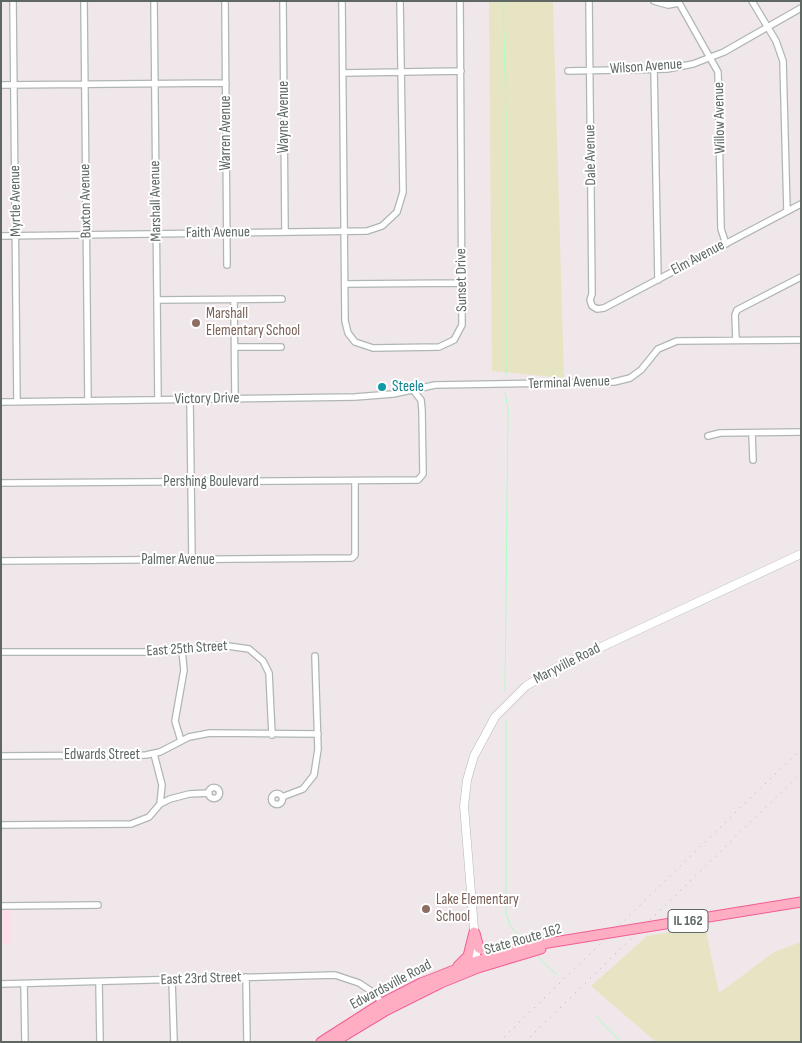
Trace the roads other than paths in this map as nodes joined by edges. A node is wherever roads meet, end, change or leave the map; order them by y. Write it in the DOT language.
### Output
graph roads {
  1 [pos="13,1"];
  2 [pos="84,1"];
  3 [pos="154,1"];
  4 [pos="225,1"];
  5 [pos="283,1"];
  6 [pos="342,1"];
  7 [pos="400,1"];
  8 [pos="460,1"];
  9 [pos="589,1"];
  10 [pos="654,1"];
  11 [pos="752,1"];
  12 [pos="679,2"];
  13 [pos="801,8"];
  14 [pos="768,27"];
  15 [pos="711,58"];
  16 [pos="654,69"];
  17 [pos="590,70"];
  18 [pos="568,71"];
  19 [pos="343,72"];
  20 [pos="401,72"];
  21 [pos="461,72"];
  22 [pos="226,83"];
  23 [pos="155,84"];
  24 [pos="1,85"];
  25 [pos="14,85"];
  26 [pos="85,85"];
  27 [pos="801,204"];
  28 [pos="787,211"];
  29 [pos="344,231"];
  30 [pos="285,232"];
  31 [pos="227,233"];
  32 [pos="157,234"];
  33 [pos="86,235"];
  34 [pos="1,236"];
  35 [pos="16,236"];
  36 [pos="726,244"];
  37 [pos="227,265"];
  38 [pos="801,277"];
  39 [pos="658,280"];
  40 [pos="462,283"];
  41 [pos="344,284"];
  42 [pos="282,299"];
  43 [pos="157,300"];
  44 [pos="234,300"];
  45 [pos="594,308"];
  46 [pos="736,340"];
  47 [pos="801,340"];
  48 [pos="235,347"];
  49 [pos="282,347"];
  50 [pos="413,390"];
  51 [pos="235,399"];
  52 [pos="158,400"];
  53 [pos="190,400"];
  54 [pos="17,401"];
  55 [pos="88,401"];
  56 [pos="1,402"];
  57 [pos="801,432"];
  58 [pos="752,433"];
  59 [pos="708,436"];
  60 [pos="753,460"];
  61 [pos="355,481"];
  62 [pos="191,482"];
  63 [pos="1,483"];
  64 [pos="801,554"];
  65 [pos="192,560"];
  66 [pos="1,561"];
  67 [pos="182,651"];
  68 [pos="1,652"];
  69 [pos="315,656"];
  70 [pos="318,734"];
  71 [pos="272,735"];
  72 [pos="181,741"];
  73 [pos="154,754"];
  74 [pos="1,756"];
  75 [pos="209,793"];
  76 [pos="282,797"];
  77 [pos="160,804"];
  78 [pos="1,824"];
  79 [pos="801,902"];
  80 [pos="98,905"];
  81 [pos="1,906"];
  82 [pos="474,932"];
  83 [pos="575,939"];
  84 [pos="500,953"];
  85 [pos="477,964"];
  86 [pos="453,970"];
  87 [pos="246,977"];
  88 [pos="172,980"];
  89 [pos="99,982"];
  90 [pos="1,984"];
  91 [pos="24,984"];
  92 [pos="385,1006"];
  93 [pos="25,1042"];
  94 [pos="100,1042"];
  95 [pos="174,1042"];
  96 [pos="247,1042"];
  97 [pos="320,1042"];
  98 [pos="334,1042"];
  1 -- 25 [label="street, Myrtle Avenue"];
  2 -- 26 [label="street, Buxton Avenue"];
  3 -- 23 [label="street, Marshall Avenue"];
  4 -- 22 [label="street, Warren Avenue"];
  5 -- 30 [label="street, Wayne Avenue"];
  6 -- 19 [label="street, Sunset Drive"];
  7 -- 20 [label="street, Faith Avenue"];
  8 -- 21 [label="street, Sunset Drive"];
  9 -- 17 [label="street, Dale Avenue"];
  10 -- 12 [label="street, Willow Avenue"];
  11 -- 14 [label="street"];
  12 -- 15 [label="street, Willow Avenue"];
  13 -- 14 [label="street, Wilson Avenue"];
  14 -- 15 [label="street, Wilson Avenue"];
  14 -- 28 [label="street"];
  15 -- 16 [label="street, Wilson Avenue"];
  15 -- 36 [label="street, Willow Avenue"];
  16 -- 17 [label="street, Wilson Avenue"];
  16 -- 39 [label="street"];
  17 -- 18 [label="street, Wilson Avenue"];
  17 -- 45 [label="street, Dale Avenue"];
  19 -- 20 [label="street"];
  19 -- 29 [label="street, Sunset Drive"];
  20 -- 21 [label="street"];
  20 -- 29 [label="street, Faith Avenue"];
  21 -- 40 [label="street, Sunset Drive"];
  22 -- 23 [label="street"];
  22 -- 31 [label="street, Warren Avenue"];
  23 -- 26 [label="street"];
  23 -- 32 [label="street, Marshall Avenue"];
  24 -- 25 [label="street"];
  25 -- 26 [label="street"];
  25 -- 35 [label="street, Myrtle Avenue"];
  26 -- 33 [label="street, Buxton Avenue"];
  27 -- 28 [label="street, Elm Avenue"];
  28 -- 36 [label="street, Elm Avenue"];
  29 -- 30 [label="street, Faith Avenue"];
  29 -- 41 [label="street, Sunset Drive"];
  30 -- 31 [label="street, Faith Avenue"];
  31 -- 32 [label="street, Faith Avenue"];
  31 -- 37 [label="street, Warren Avenue"];
  32 -- 33 [label="street, Faith Avenue"];
  32 -- 43 [label="street, Marshall Avenue"];
  33 -- 35 [label="street, Faith Avenue"];
  33 -- 55 [label="street, Buxton Avenue"];
  34 -- 35 [label="street, Faith Avenue"];
  35 -- 54 [label="street, Myrtle Avenue"];
  36 -- 39 [label="street, Elm Avenue"];
  38 -- 46 [label="street"];
  39 -- 45 [label="street, Elm Avenue"];
  40 -- 41 [label="street"];
  40 -- 41 [label="street, Sunset Drive"];
  42 -- 44 [label="street"];
  43 -- 44 [label="street"];
  43 -- 52 [label="street, Marshall Avenue"];
  44 -- 48 [label="street"];
  46 -- 47 [label="street, Terminal Avenue"];
  46 -- 50 [label="street, Terminal Avenue"];
  48 -- 49 [label="street"];
  48 -- 51 [label="street"];
  50 -- 51 [label="street, Victory Drive"];
  50 -- 61 [label="street, Pershing Boulevard"];
  51 -- 53 [label="street, Victory Drive"];
  52 -- 53 [label="street, Victory Drive"];
  52 -- 55 [label="street, Victory Drive"];
  53 -- 62 [label="street"];
  54 -- 55 [label="street, Victory Drive"];
  54 -- 56 [label="street, Victory Drive"];
  57 -- 58 [label="street"];
  58 -- 59 [label="street"];
  58 -- 60 [label="street"];
  61 -- 62 [label="street, Pershing Boulevard"];
  61 -- 65 [label="street, Palmer Avenue"];
  62 -- 63 [label="street, Pershing Boulevard"];
  62 -- 65 [label="street"];
  64 -- 82 [label="main road, Maryville Road"];
  65 -- 66 [label="street, Palmer Avenue"];
  67 -- 68 [label="street, East 25th Street"];
  67 -- 71 [label="street, East 25th Street"];
  67 -- 72 [label="street"];
  69 -- 70 [label="street"];
  70 -- 71 [label="street, Edwards Street"];
  70 -- 76 [label="street"];
  71 -- 72 [label="street, Edwards Street"];
  72 -- 73 [label="street, Edwards Street"];
  73 -- 74 [label="street, Edwards Street"];
  73 -- 77 [label="street"];
  75 -- 77 [label="street"];
  77 -- 78 [label="street"];
  79 -- 83 [label="main road, State Route 162 / IL 162"];
  80 -- 81 [label="street"];
  82 -- 84 [label="main road"];
  82 -- 85 [label="main road, Maryville Road"];
  82 -- 86 [label="main road"];
  83 -- 84 [label="main road, State Route 162 / IL 162"];
  83 -- 85 [label="main road, State Route 162 / IL 162"];
  84 -- 85 [label="main road, State Route 162 / IL 162"];
  85 -- 86 [label="main road, Edwardsville Road / IL 162"];
  85 -- 92 [label="main road, Edwardsville Road / IL 162"];
  86 -- 92 [label="main road, Edwardsville Road / IL 162"];
  87 -- 88 [label="street, East 23rd Street"];
  87 -- 92 [label="street, East 23rd Street"];
  87 -- 96 [label="street"];
  88 -- 89 [label="street, East 23rd Street"];
  88 -- 95 [label="street"];
  89 -- 91 [label="street, East 23rd Street"];
  89 -- 94 [label="street"];
  90 -- 91 [label="street, East 23rd Street"];
  91 -- 93 [label="street"];
  92 -- 97 [label="main road, Edwardsville Road / IL 162"];
  92 -- 98 [label="main road, Edwardsville Road / IL 162"];
}
